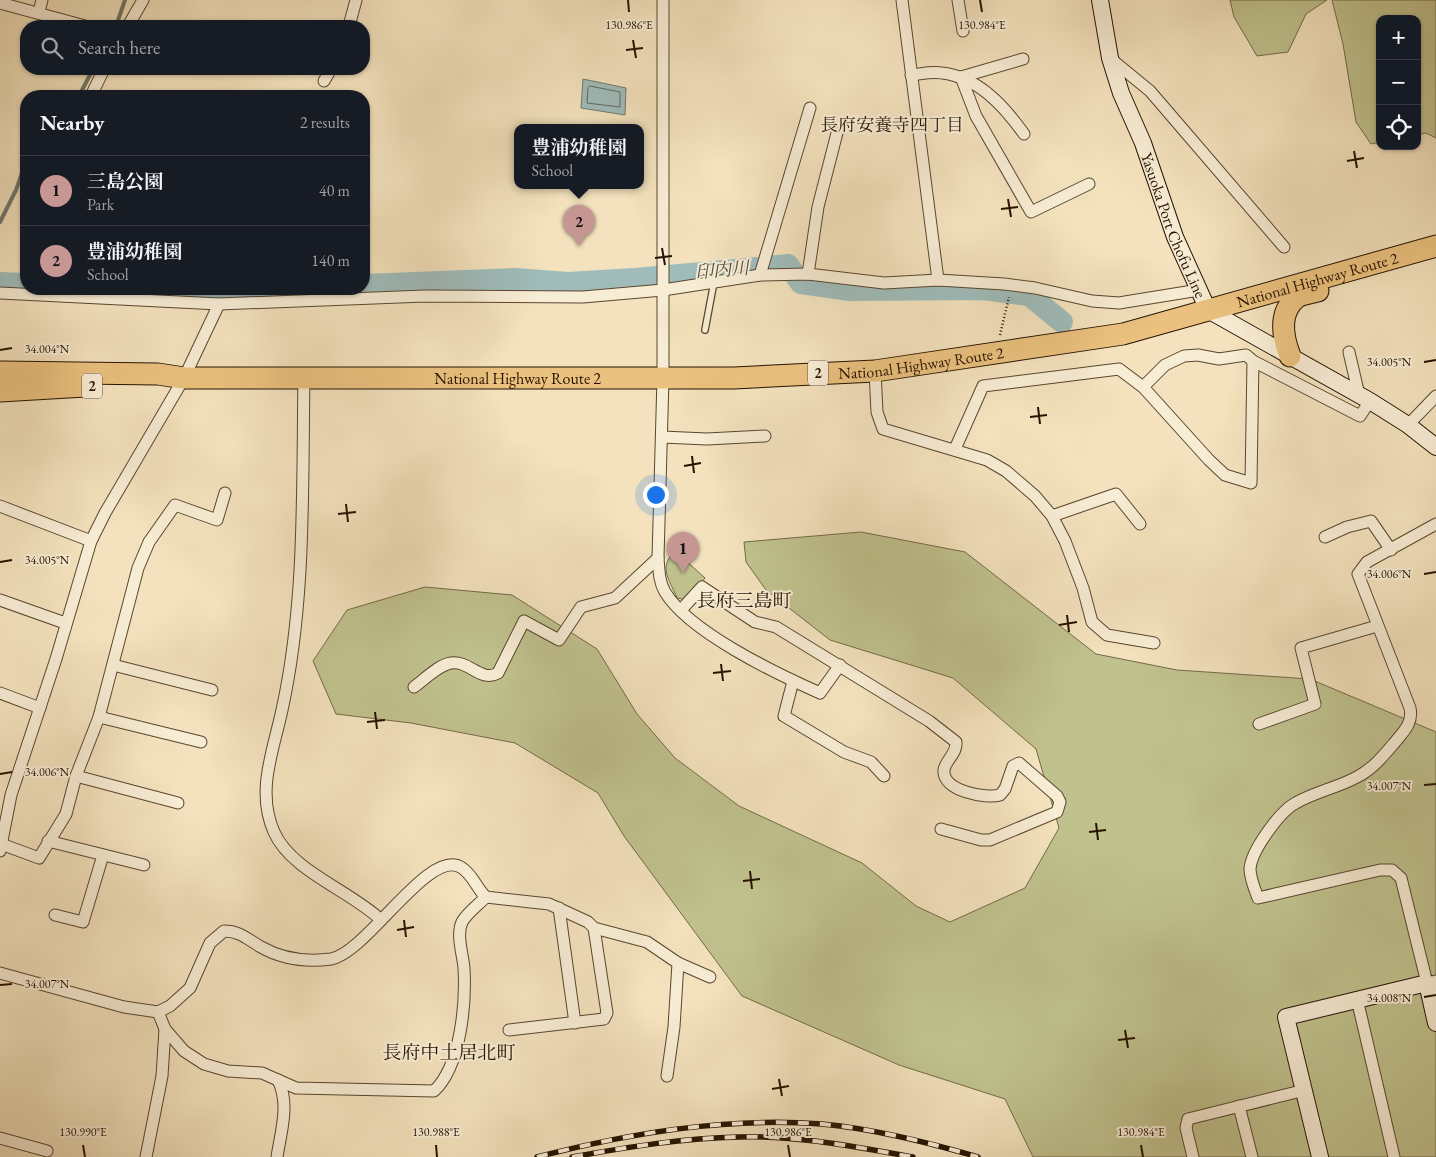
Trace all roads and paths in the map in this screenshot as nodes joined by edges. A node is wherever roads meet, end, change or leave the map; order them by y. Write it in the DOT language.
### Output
graph roads {
  1 [pos="42,0"];
  2 [pos="143,0"];
  3 [pos="356,0"];
  4 [pos="663,0"];
  5 [pos="902,0"];
  6 [pos="958,0"];
  7 [pos="1100,0"];
  8 [pos="0,3"];
  9 [pos="38,12"];
  10 [pos="65,20"];
  11 [pos="131,20"];
  12 [pos="351,20"];
  13 [pos="963,31"];
  14 [pos="1023,58"];
  15 [pos="1110,58"];
  16 [pos="101,75"];
  17 [pos="327,75"];
  18 [pos="911,75"];
  19 [pos="961,77"];
  20 [pos="324,80"];
  21 [pos="94,90"];
  22 [pos="810,108"];
  23 [pos="837,133"];
  24 [pos="1024,134"];
  25 [pos="1089,184"];
  26 [pos="1284,246"];
  27 [pos="1436,246"];
  28 [pos="1369,265"];
  29 [pos="762,270"];
  30 [pos="799,275"];
  31 [pos="938,280"];
  32 [pos="714,282"];
  33 [pos="663,284"];
  34 [pos="1199,290"];
  35 [pos="20,292"];
  36 [pos="0,293"];
  37 [pos="88,295"];
  38 [pos="1008,300"];
  39 [pos="219,304"];
  40 [pos="1208,310"];
  41 [pos="705,330"];
  42 [pos="999,339"];
  43 [pos="1349,352"];
  44 [pos="1290,356"];
  45 [pos="1253,361"];
  46 [pos="876,371"];
  47 [pos="0,372"];
  48 [pos="184,378"];
  49 [pos="304,378"];
  50 [pos="663,378"];
  51 [pos="1146,384"];
  52 [pos="0,391"];
  53 [pos="1436,396"];
  54 [pos="1365,398"];
  55 [pos="1408,425"];
  56 [pos="765,436"];
  57 [pos="662,437"];
  58 [pos="1436,447"];
  59 [pos="955,449"];
  60 [pos="225,493"];
  61 [pos="0,506"];
  62 [pos="1052,516"];
  63 [pos="1140,524"];
  64 [pos="1436,524"];
  65 [pos="1325,537"];
  66 [pos="91,541"];
  67 [pos="1391,550"];
  68 [pos="658,558"];
  69 [pos="0,600"];
  70 [pos="681,610"];
  71 [pos="65,623"];
  72 [pos="1377,626"];
  73 [pos="1154,643"];
  74 [pos="113,665"];
  75 [pos="840,665"];
  76 [pos="793,681"];
  77 [pos="414,687"];
  78 [pos="212,690"];
  79 [pos="0,693"];
  80 [pos="40,708"];
  81 [pos="99,717"];
  82 [pos="1260,724"];
  83 [pos="201,742"];
  84 [pos="76,776"];
  85 [pos="884,776"];
  86 [pos="178,803"];
  87 [pos="941,829"];
  88 [pos="48,841"];
  89 [pos="0,847"];
  90 [pos="103,855"];
  91 [pos="144,865"];
  92 [pos="486,898"];
  93 [pos="559,908"];
  94 [pos="55,915"];
  95 [pos="381,920"];
  96 [pos="594,928"];
  97 [pos="678,963"];
  98 [pos="0,973"];
  99 [pos="710,977"];
  100 [pos="1431,982"];
  101 [pos="1356,999"];
  102 [pos="158,1012"];
  103 [pos="1436,1022"];
  104 [pos="575,1023"];
  105 [pos="165,1028"];
  106 [pos="509,1030"];
  107 [pos="667,1076"];
  108 [pos="278,1080"];
  109 [pos="1305,1090"];
  110 [pos="1239,1106"];
  111 [pos="0,1138"];
  112 [pos="47,1151"];
  113 [pos="146,1157"];
  114 [pos="277,1157"];
  115 [pos="1193,1157"];
  116 [pos="1252,1157"];
  117 [pos="1320,1157"];
  118 [pos="1394,1157"];
  1 -- 9 [label="street"];
  2 -- 11 [label="street"];
  3 -- 12 [label="street"];
  4 -- 33 [label="street"];
  5 -- 18 [label="street"];
  6 -- 13 [label="street"];
  7 -- 15 [label="main road, Yasuoka Port Chofu Line"];
  8 -- 9 [label="street"];
  9 -- 10 [label="street"];
  14 -- 19 [label="street"];
  15 -- 26 [label="street"];
  15 -- 34 [label="main road, Yasuoka Port Chofu Line"];
  16 -- 21 [label="street"];
  17 -- 20 [label="street"];
  18 -- 19 [label="street"];
  18 -- 31 [label="street"];
  19 -- 24 [label="street"];
  19 -- 25 [label="street"];
  22 -- 29 [label="street"];
  23 -- 30 [label="street"];
  27 -- 28 [label="highway, National Highway Route 2 / 2"];
  28 -- 40 [label="highway, National Highway Route 2 / 2"];
  28 -- 44 [label="highway"];
  29 -- 30 [label="street"];
  29 -- 32 [label="street"];
  30 -- 31 [label="street"];
  31 -- 34 [label="street"];
  32 -- 33 [label="street"];
  32 -- 41 [label="lane"];
  33 -- 39 [label="street"];
  33 -- 50 [label="street"];
  34 -- 40 [label="main road, Yasuoka Port Chofu Line"];
  35 -- 36 [label="street"];
  37 -- 39 [label="street"];
  38 -- 42 [label="path"];
  39 -- 48 [label="street"];
  40 -- 44 [label="main road, Yasuoka Port Chofu Line"];
  40 -- 46 [label="highway, National Highway Route 2 / 2"];
  43 -- 54 [label="street"];
  44 -- 54 [label="main road, Yasuoka Port Chofu Line"];
  45 -- 51 [label="street"];
  45 -- 51 [label="street"];
  45 -- 54 [label="street"];
  46 -- 50 [label="highway, National Highway Route 2 / 2"];
  46 -- 59 [label="street"];
  47 -- 48 [label="highway, National Highway Route 2 / 2"];
  48 -- 49 [label="highway, National Highway Route 2 / 2"];
  48 -- 52 [label="highway, National Highway Route 2 / 2"];
  48 -- 66 [label="street"];
  49 -- 50 [label="highway, National Highway Route 2 / 2"];
  49 -- 95 [label="street"];
  50 -- 57 [label="street"];
  51 -- 59 [label="street"];
  53 -- 55 [label="street"];
  54 -- 55 [label="main road, Yasuoka Port Chofu Line"];
  55 -- 58 [label="main road, Yasuoka Port Chofu Line"];
  56 -- 57 [label="street"];
  57 -- 68 [label="street"];
  59 -- 62 [label="street"];
  60 -- 74 [label="street"];
  61 -- 66 [label="street"];
  62 -- 63 [label="street"];
  62 -- 73 [label="street"];
  64 -- 67 [label="street"];
  65 -- 67 [label="street"];
  66 -- 71 [label="street"];
  67 -- 72 [label="street"];
  68 -- 70 [label="street"];
  68 -- 77 [label="street"];
  69 -- 71 [label="street"];
  70 -- 75 [label="street"];
  70 -- 76 [label="street"];
  71 -- 80 [label="street"];
  72 -- 82 [label="street"];
  72 -- 100 [label="street"];
  74 -- 78 [label="street"];
  74 -- 81 [label="street"];
  75 -- 76 [label="street"];
  75 -- 87 [label="street"];
  76 -- 85 [label="street"];
  79 -- 80 [label="street"];
  80 -- 89 [label="street"];
  81 -- 83 [label="street"];
  81 -- 84 [label="street"];
  84 -- 86 [label="street"];
  84 -- 88 [label="street"];
  88 -- 89 [label="street"];
  88 -- 90 [label="street"];
  90 -- 91 [label="street"];
  90 -- 94 [label="street"];
  92 -- 93 [label="street"];
  92 -- 95 [label="street"];
  92 -- 108 [label="street"];
  93 -- 96 [label="street"];
  93 -- 104 [label="street"];
  95 -- 102 [label="street"];
  96 -- 97 [label="street"];
  96 -- 104 [label="street"];
  97 -- 99 [label="street"];
  97 -- 107 [label="street"];
  98 -- 102 [label="street"];
  100 -- 101 [label="main road"];
  100 -- 103 [label="main road"];
  101 -- 109 [label="main road"];
  101 -- 118 [label="street"];
  102 -- 105 [label="street"];
  104 -- 106 [label="street"];
  105 -- 108 [label="street"];
  105 -- 113 [label="street"];
  108 -- 114 [label="street"];
  109 -- 110 [label="street"];
  109 -- 117 [label="main road"];
  110 -- 115 [label="street"];
  110 -- 116 [label="street"];
  111 -- 112 [label="street"];
}
